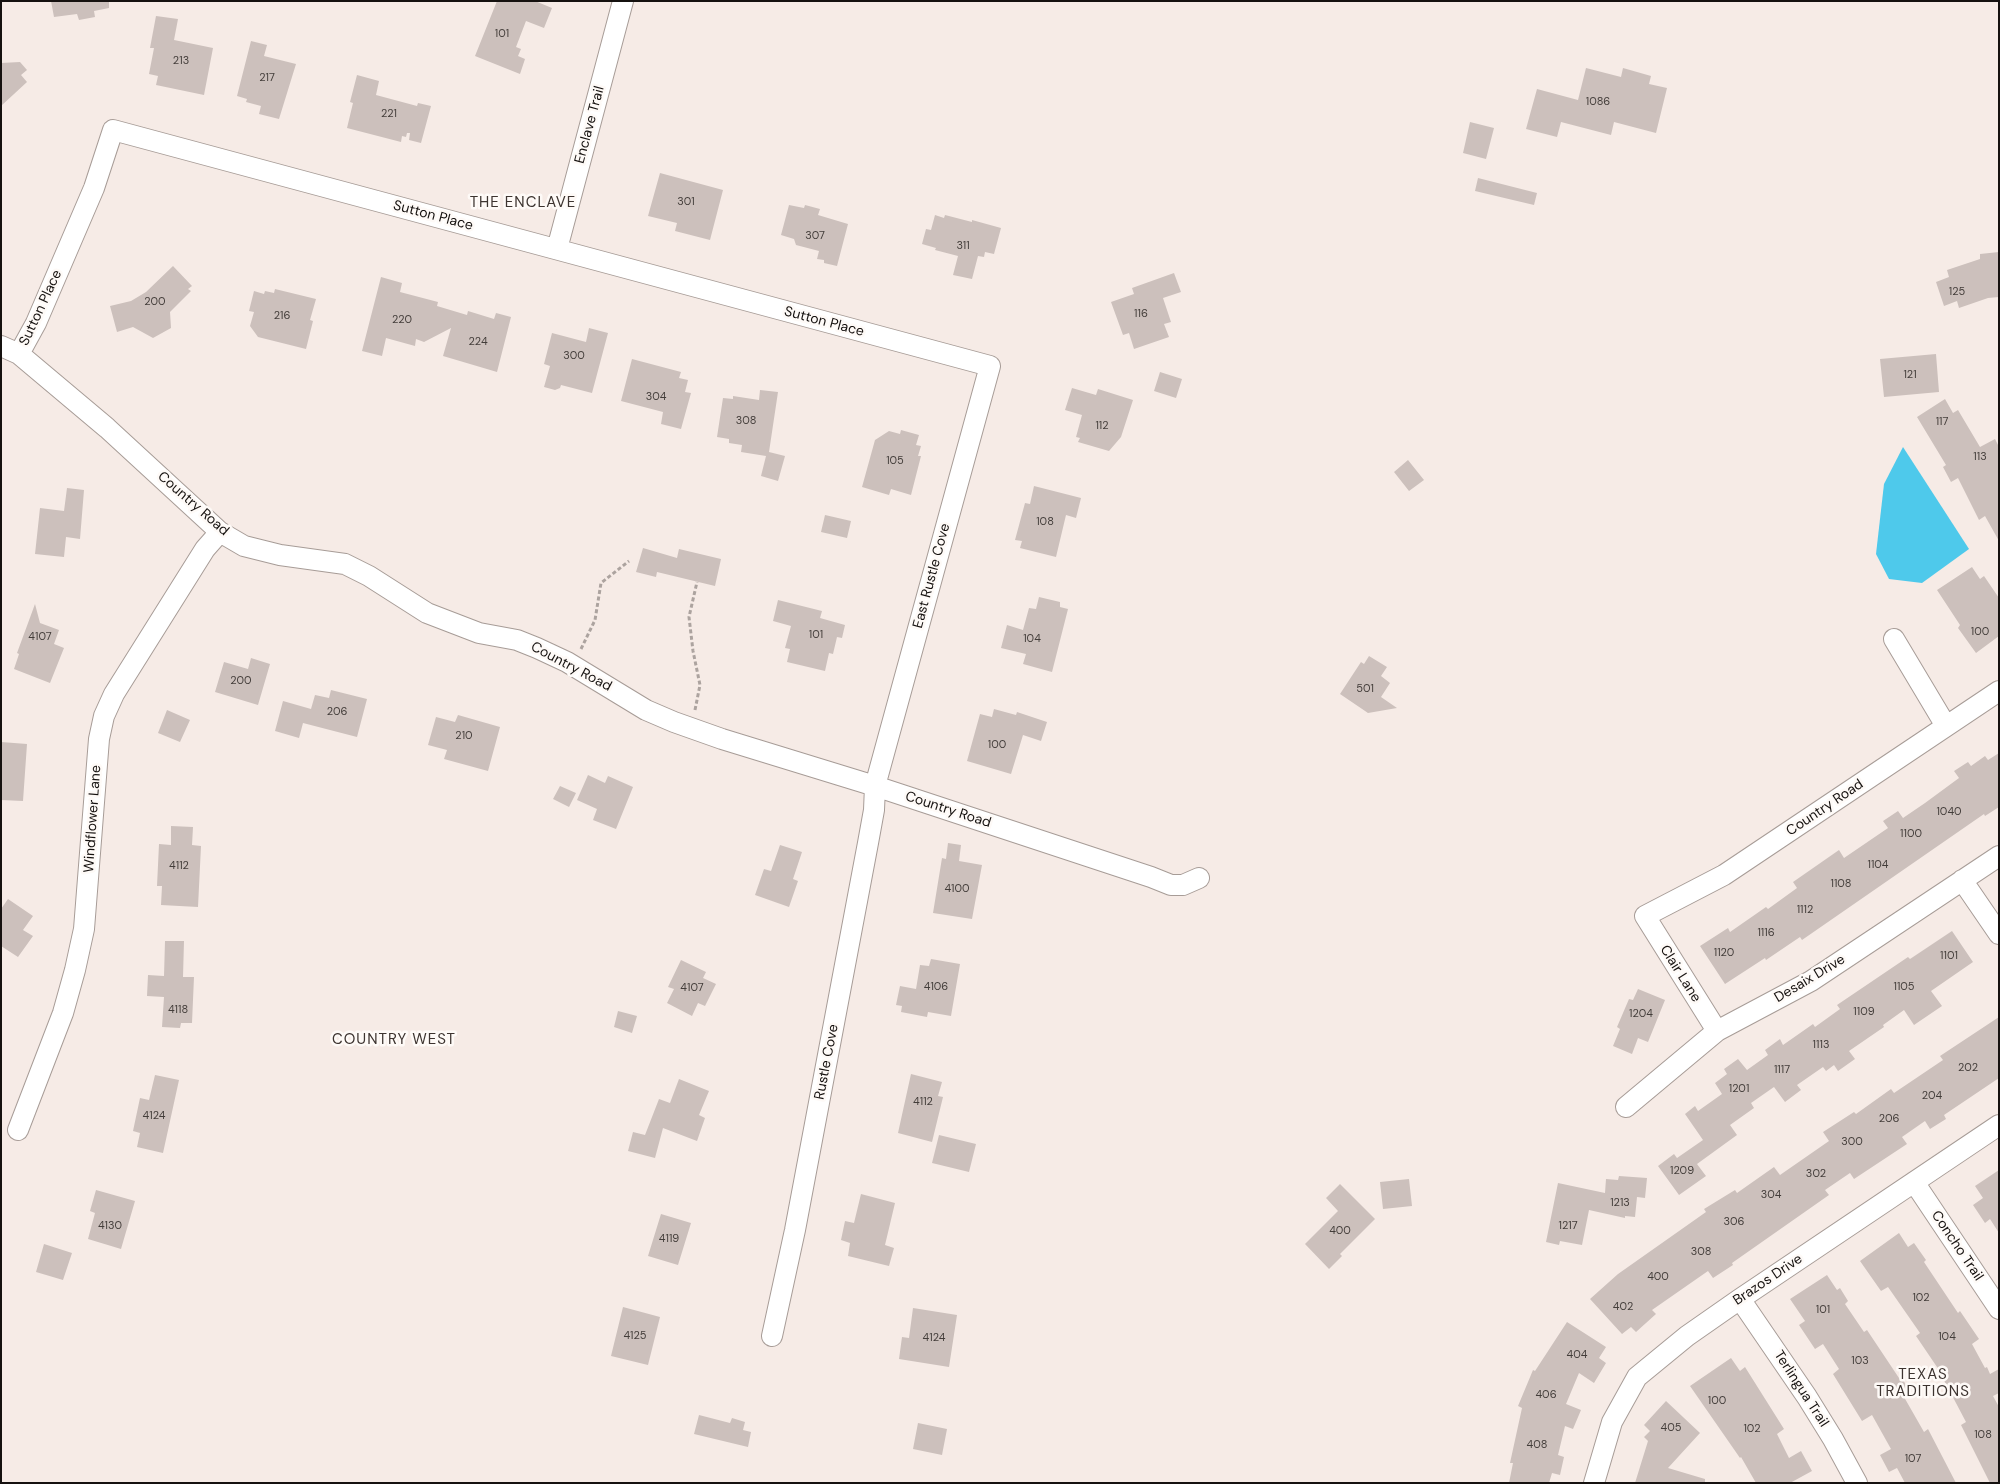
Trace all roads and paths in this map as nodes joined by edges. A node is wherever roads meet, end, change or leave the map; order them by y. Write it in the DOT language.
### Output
graph roads {
  1 [pos="623,1"];
  2 [pos="556,249"];
  3 [pos="10,350"];
  4 [pos="990,366"];
  5 [pos="220,532"];
  6 [pos="629,562"];
  7 [pos="697,582"];
  8 [pos="1894,639"];
  9 [pos="572,666"];
  10 [pos="1999,691"];
  11 [pos="1946,726"];
  12 [pos="690,728"];
  13 [pos="874,786"];
  14 [pos="1999,856"];
  15 [pos="1199,878"];
  16 [pos="1962,880"];
  17 [pos="1645,916"];
  18 [pos="1999,934"];
  19 [pos="1717,1031"];
  20 [pos="1626,1107"];
  21 [pos="1999,1125"];
  22 [pos="18,1130"];
  23 [pos="1914,1182"];
  24 [pos="1740,1299"];
  25 [pos="1999,1309"];
  26 [pos="772,1336"];
  27 [pos="1594,1483"];
  28 [pos="1857,1483"];
  1 -- 2 [label="street, Enclave Trail"];
  2 -- 3 [label="street, Sutton Place"];
  2 -- 4 [label="street, Sutton Place"];
  3 -- 5 [label="street, Country Road"];
  4 -- 13 [label="street, East Rustle Cove"];
  5 -- 9 [label="street, Country Road"];
  5 -- 22 [label="street, Windflower Lane"];
  6 -- 9 [label="path"];
  7 -- 12 [label="path"];
  8 -- 11 [label="street"];
  9 -- 12 [label="street, Country Road"];
  10 -- 11 [label="street, Country Road"];
  11 -- 17 [label="street, Country Road"];
  12 -- 13 [label="street, Country Road"];
  13 -- 15 [label="street, Country Road"];
  13 -- 26 [label="street, Rustle Cove"];
  14 -- 16 [label="street, Desaix Drive"];
  16 -- 18 [label="street"];
  16 -- 19 [label="street, Desaix Drive"];
  17 -- 19 [label="street, Clair Lane"];
  19 -- 20 [label="street, Desaix Drive"];
  21 -- 23 [label="street, Brazos Drive"];
  23 -- 24 [label="street, Brazos Drive"];
  23 -- 25 [label="street, Concho Trail"];
  24 -- 27 [label="street, Brazos Drive"];
  24 -- 28 [label="street, Terlingua Trail"];
}
